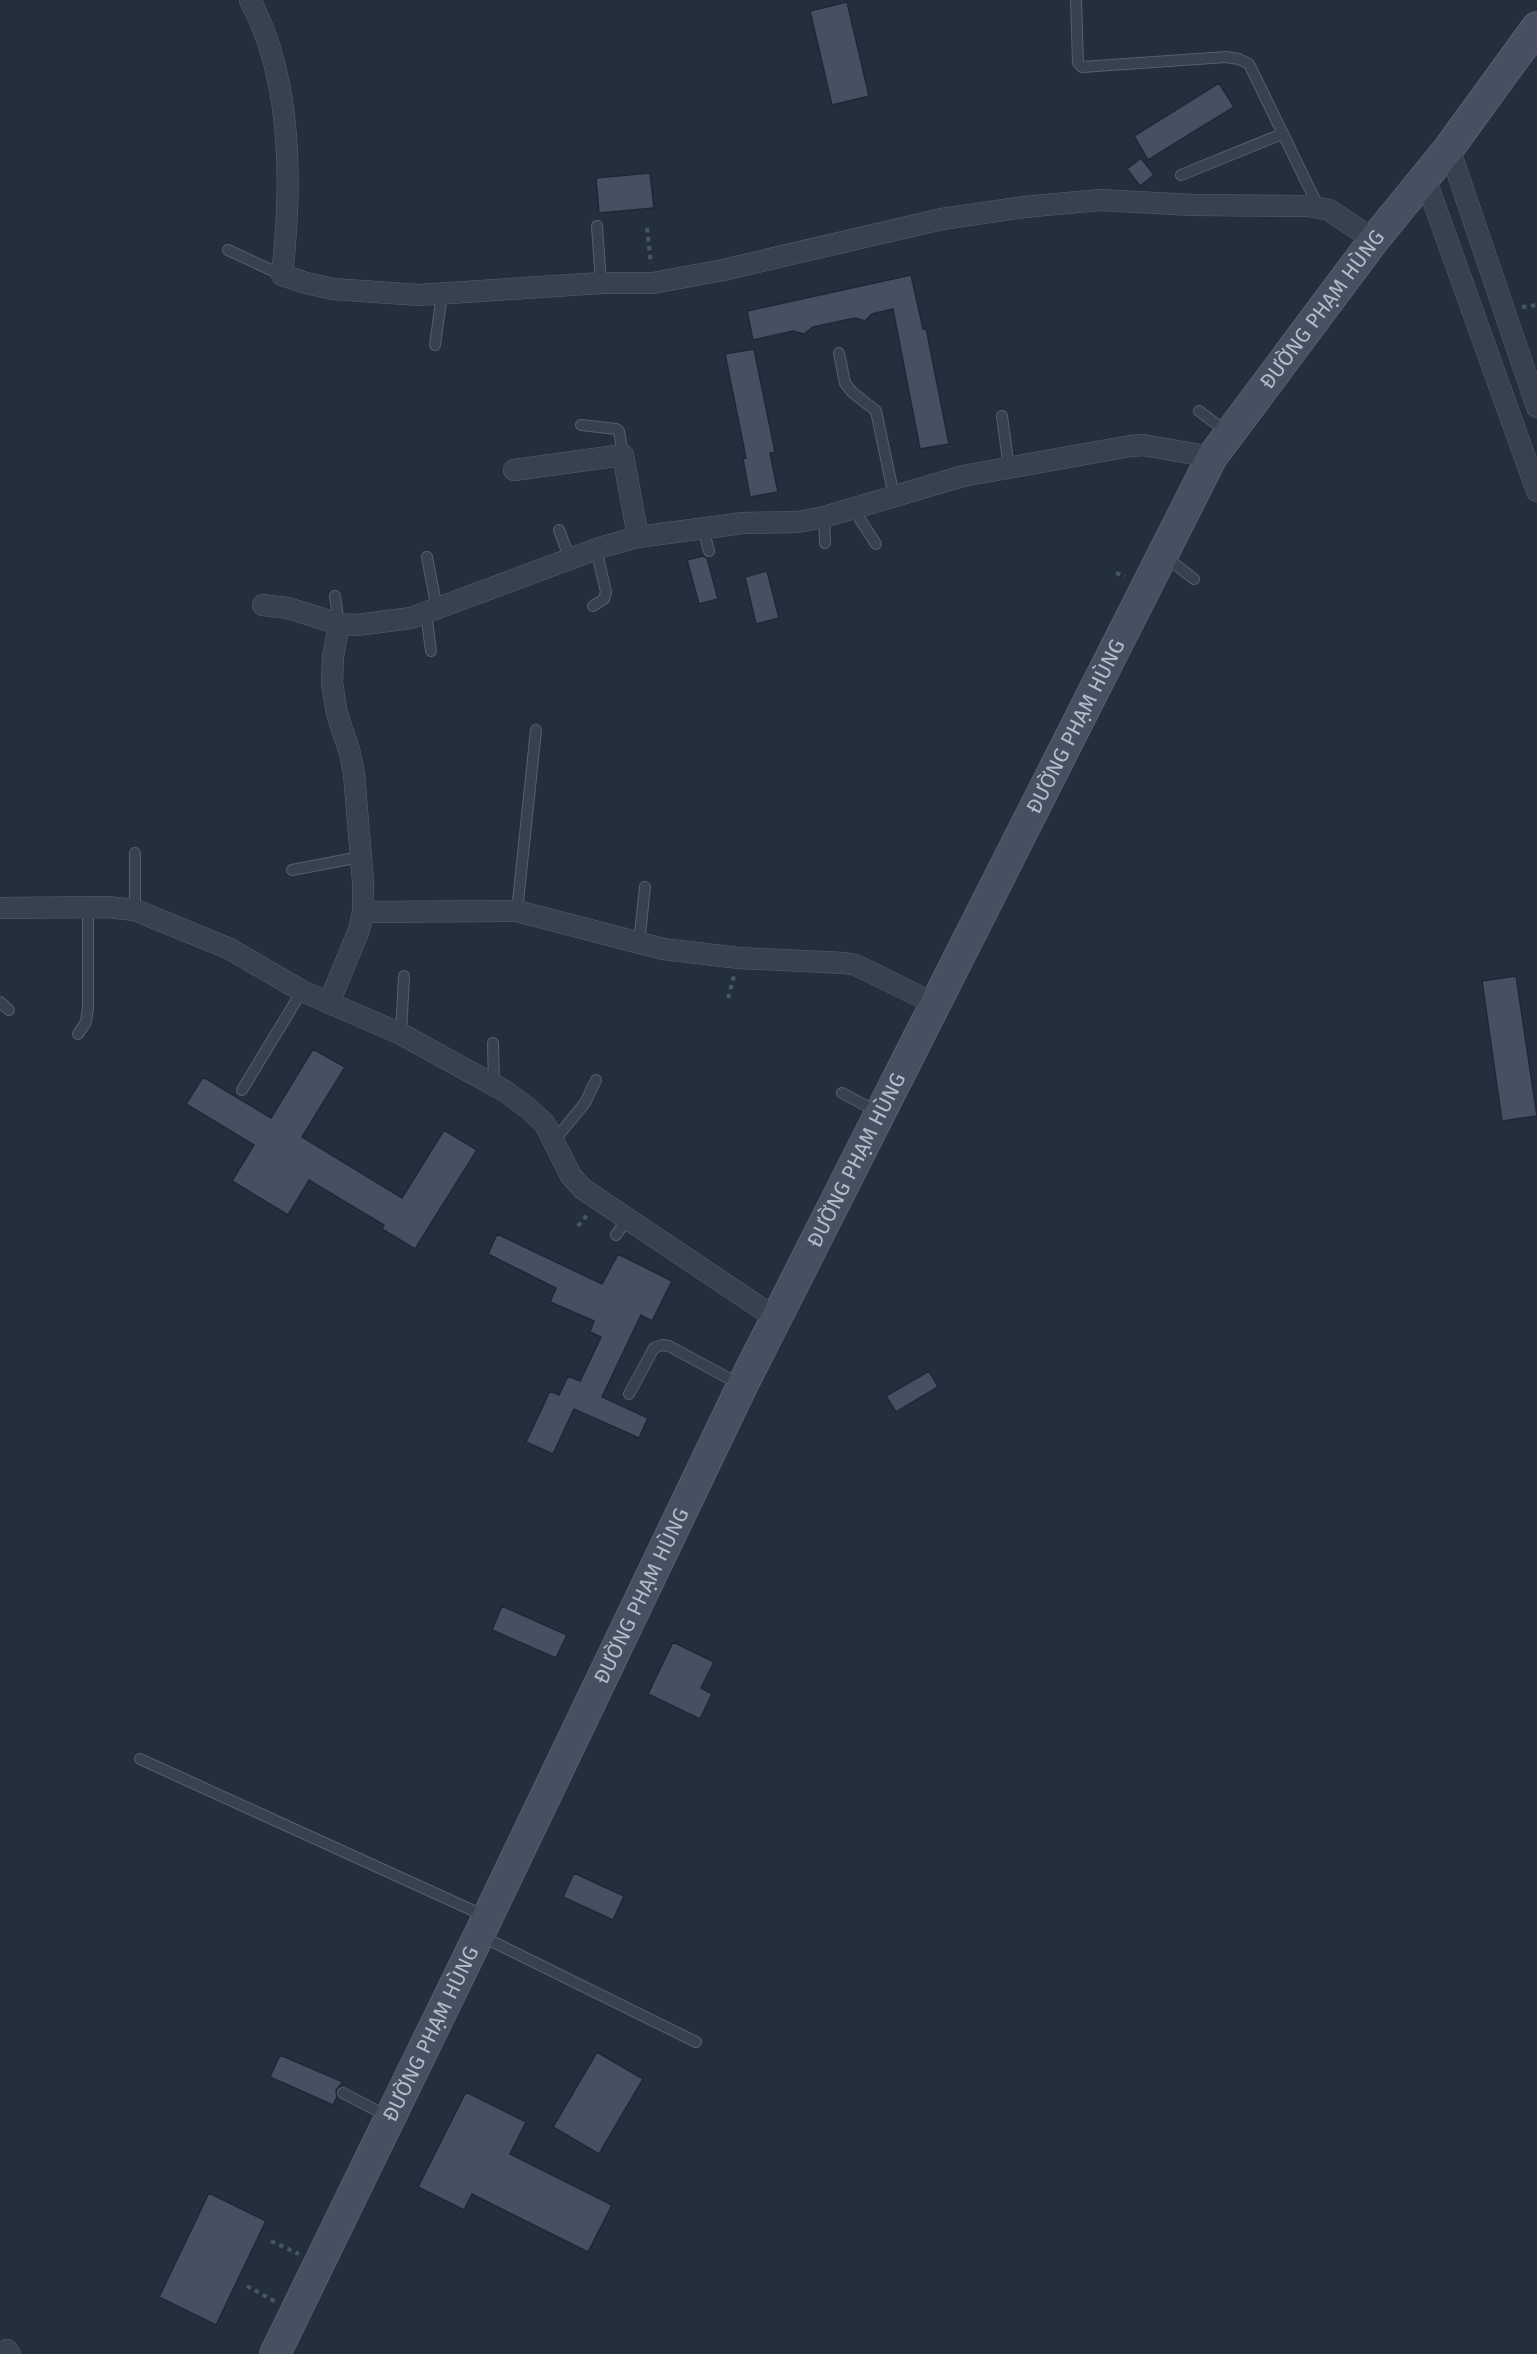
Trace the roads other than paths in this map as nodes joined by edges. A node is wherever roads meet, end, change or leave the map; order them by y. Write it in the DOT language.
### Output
graph roads {
  1 [pos="250,0"];
  2 [pos="1076,0"];
  3 [pos="1537,27"];
  4 [pos="1282,134"];
  5 [pos="1449,148"];
  6 [pos="1181,175"];
  7 [pos="1425,178"];
  8 [pos="1319,208"];
  9 [pos="597,226"];
  10 [pos="1374,240"];
  11 [pos="228,250"];
  12 [pos="282,275"];
  13 [pos="601,283"];
  14 [pos="442,294"];
  15 [pos="1507,320"];
  16 [pos="1480,331"];
  17 [pos="435,345"];
  18 [pos="839,353"];
  19 [pos="1537,407"];
  20 [pos="1199,411"];
  21 [pos="1002,416"];
  22 [pos="1537,417"];
  23 [pos="581,425"];
  24 [pos="1514,426"];
  25 [pos="1221,446"];
  26 [pos="623,455"];
  27 [pos="1009,468"];
  28 [pos="514,470"];
  29 [pos="1537,491"];
  30 [pos="894,495"];
  31 [pos="852,507"];
  32 [pos="825,517"];
  33 [pos="703,528"];
  34 [pos="559,530"];
  35 [pos="638,537"];
  36 [pos="825,543"];
  37 [pos="876,544"];
  38 [pos="596,549"];
  39 [pos="709,551"];
  40 [pos="1163,555"];
  41 [pos="427,557"];
  42 [pos="570,559"];
  43 [pos="1194,579"];
  44 [pos="335,596"];
  45 [pos="263,605"];
  46 [pos="593,606"];
  47 [pos="432,611"];
  48 [pos="339,624"];
  49 [pos="431,651"];
  50 [pos="536,730"];
  51 [pos="135,853"];
  52 [pos="360,857"];
  53 [pos="292,870"];
  54 [pos="645,887"];
  55 [pos="0,908"];
  56 [pos="88,908"];
  57 [pos="135,910"];
  58 [pos="517,911"];
  59 [pos="363,912"];
  60 [pos="639,943"];
  61 [pos="404,976"];
  62 [pos="302,991"];
  63 [pos="0,1002"];
  64 [pos="329,1003"];
  65 [pos="935,1004"];
  66 [pos="9,1010"];
  67 [pos="78,1034"];
  68 [pos="401,1034"];
  69 [pos="493,1043"];
  70 [pos="596,1080"];
  71 [pos="494,1085"];
  72 [pos="242,1090"];
  73 [pos="842,1093"];
  74 [pos="881,1113"];
  75 [pos="553,1143"];
  76 [pos="777,1319"];
  77 [pos="742,1386"];
  78 [pos="629,1394"];
  79 [pos="140,1759"];
  80 [pos="483,1926"];
  81 [pos="696,2042"];
  82 [pos="343,2093"];
  83 [pos="390,2118"];
  84 [pos="275,2354"];
  1 -- 12 [label="street"];
  2 -- 4 [label="lane"];
  3 -- 5 [label="main road, ĐƯỜNG PHẠM HÙNG"];
  4 -- 6 [label="lane"];
  4 -- 8 [label="lane"];
  5 -- 7 [label="main road, ĐƯỜNG PHẠM HÙNG"];
  5 -- 15 [label="street"];
  7 -- 10 [label="main road, ĐƯỜNG PHẠM HÙNG"];
  7 -- 16 [label="street"];
  8 -- 10 [label="street"];
  8 -- 13 [label="street"];
  9 -- 13 [label="lane"];
  10 -- 25 [label="main road, ĐƯỜNG PHẠM HÙNG"];
  11 -- 12 [label="lane"];
  12 -- 14 [label="street"];
  13 -- 14 [label="street"];
  14 -- 17 [label="lane"];
  15 -- 16 [label="street"];
  15 -- 19 [label="street"];
  16 -- 24 [label="street"];
  18 -- 30 [label="lane"];
  20 -- 25 [label="lane"];
  21 -- 27 [label="lane"];
  22 -- 24 [label="street"];
  23 -- 26 [label="lane"];
  24 -- 29 [label="street"];
  25 -- 27 [label="street"];
  25 -- 40 [label="main road, ĐƯỜNG PHẠM HÙNG"];
  26 -- 28 [label="street"];
  26 -- 35 [label="street"];
  27 -- 30 [label="street"];
  30 -- 31 [label="street"];
  31 -- 32 [label="street"];
  31 -- 37 [label="lane"];
  32 -- 33 [label="street"];
  32 -- 36 [label="lane"];
  33 -- 35 [label="street"];
  33 -- 39 [label="lane"];
  34 -- 42 [label="lane"];
  35 -- 38 [label="street"];
  38 -- 42 [label="street"];
  38 -- 46 [label="lane"];
  40 -- 43 [label="lane"];
  40 -- 65 [label="main road, ĐƯỜNG PHẠM HÙNG"];
  41 -- 47 [label="lane"];
  42 -- 47 [label="street"];
  44 -- 48 [label="lane"];
  45 -- 48 [label="street"];
  47 -- 48 [label="street"];
  47 -- 49 [label="lane"];
  48 -- 52 [label="street"];
  50 -- 58 [label="lane"];
  51 -- 57 [label="lane"];
  52 -- 53 [label="lane"];
  52 -- 59 [label="street"];
  54 -- 60 [label="lane"];
  55 -- 56 [label="street"];
  56 -- 57 [label="street"];
  56 -- 67 [label="lane"];
  57 -- 62 [label="street"];
  58 -- 59 [label="street"];
  58 -- 60 [label="street"];
  59 -- 64 [label="street"];
  60 -- 65 [label="street"];
  61 -- 68 [label="lane"];
  62 -- 64 [label="street"];
  62 -- 72 [label="lane"];
  63 -- 66 [label="lane"];
  64 -- 68 [label="street"];
  65 -- 74 [label="main road, ĐƯỜNG PHẠM HÙNG"];
  68 -- 71 [label="street"];
  69 -- 71 [label="lane"];
  70 -- 75 [label="lane"];
  71 -- 75 [label="street"];
  73 -- 74 [label="lane"];
  74 -- 76 [label="main road, ĐƯỜNG PHẠM HÙNG"];
  75 -- 76 [label="street"];
  76 -- 77 [label="main road, ĐƯỜNG PHẠM HÙNG"];
  77 -- 78 [label="lane"];
  77 -- 80 [label="main road, ĐƯỜNG PHẠM HÙNG"];
  79 -- 80 [label="lane"];
  80 -- 81 [label="lane"];
  80 -- 83 [label="main road, ĐƯỜNG PHẠM HÙNG"];
  82 -- 83 [label="lane"];
  83 -- 84 [label="main road, ĐƯỜNG PHẠM HÙNG"];
}
